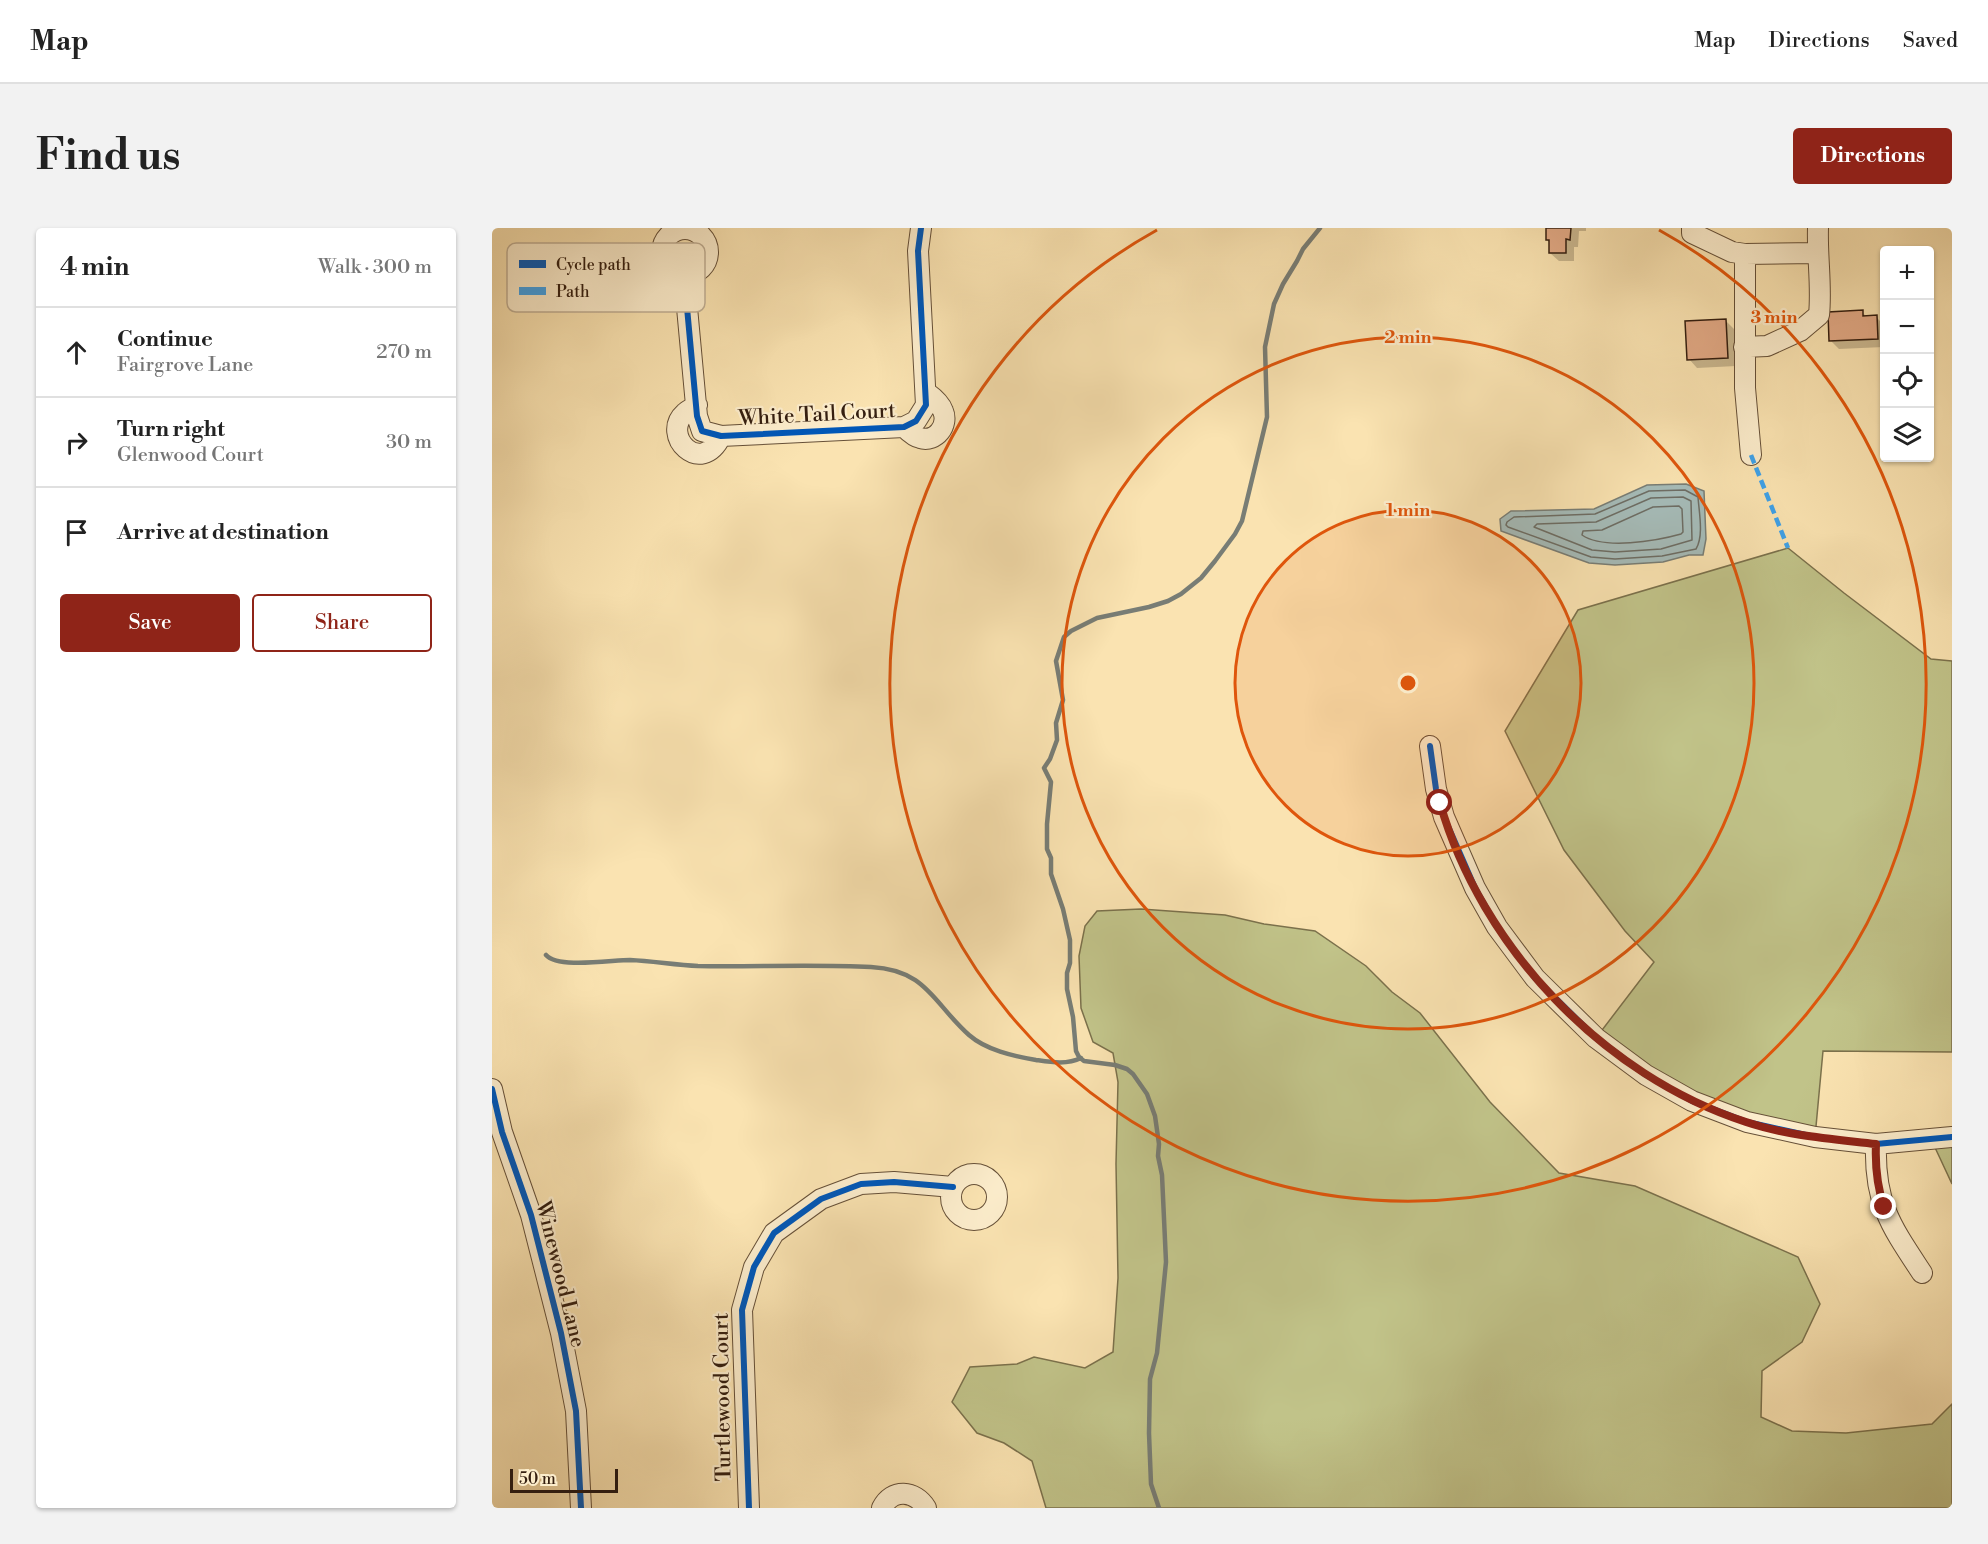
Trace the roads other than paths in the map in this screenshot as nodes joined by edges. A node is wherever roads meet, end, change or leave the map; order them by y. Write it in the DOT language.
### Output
graph roads {
  1 [pos="912,228"];
  2 [pos="921,228"];
  3 [pos="1692,228"];
  4 [pos="1818,228"];
  5 [pos="918,250"];
  6 [pos="1817,253"];
  7 [pos="1745,254"];
  8 [pos="688,312"];
  9 [pos="1744,347"];
  10 [pos="1751,454"];
  11 [pos="1430,746"];
  12 [pos="492,1089"];
  13 [pos="497,1133"];
  14 [pos="1952,1137"];
  15 [pos="1876,1144"];
  16 [pos="952,1187"];
  17 [pos="1922,1273"];
  18 [pos="581,1508"];
  19 [pos="749,1508"];
  20 [pos="882,1508"];
  21 [pos="926,1508"];
  1 -- 5 [label="street, White Tail Court"];
  2 -- 5 [label="street, White Tail Court"];
  3 -- 7 [label="street"];
  4 -- 6 [label="street"];
  5 -- 8 [label="street, White Tail Court"];
  6 -- 7 [label="street"];
  6 -- 9 [label="street"];
  7 -- 9 [label="street"];
  9 -- 10 [label="street"];
  11 -- 15 [label="street"];
  12 -- 13 [label="street, Winewood Lane"];
  13 -- 18 [label="street, Winewood Lane"];
  14 -- 15 [label="street"];
  15 -- 17 [label="street"];
  16 -- 19 [label="street, Turtlewood Court"];
  20 -- 21 [label="street"];
}
